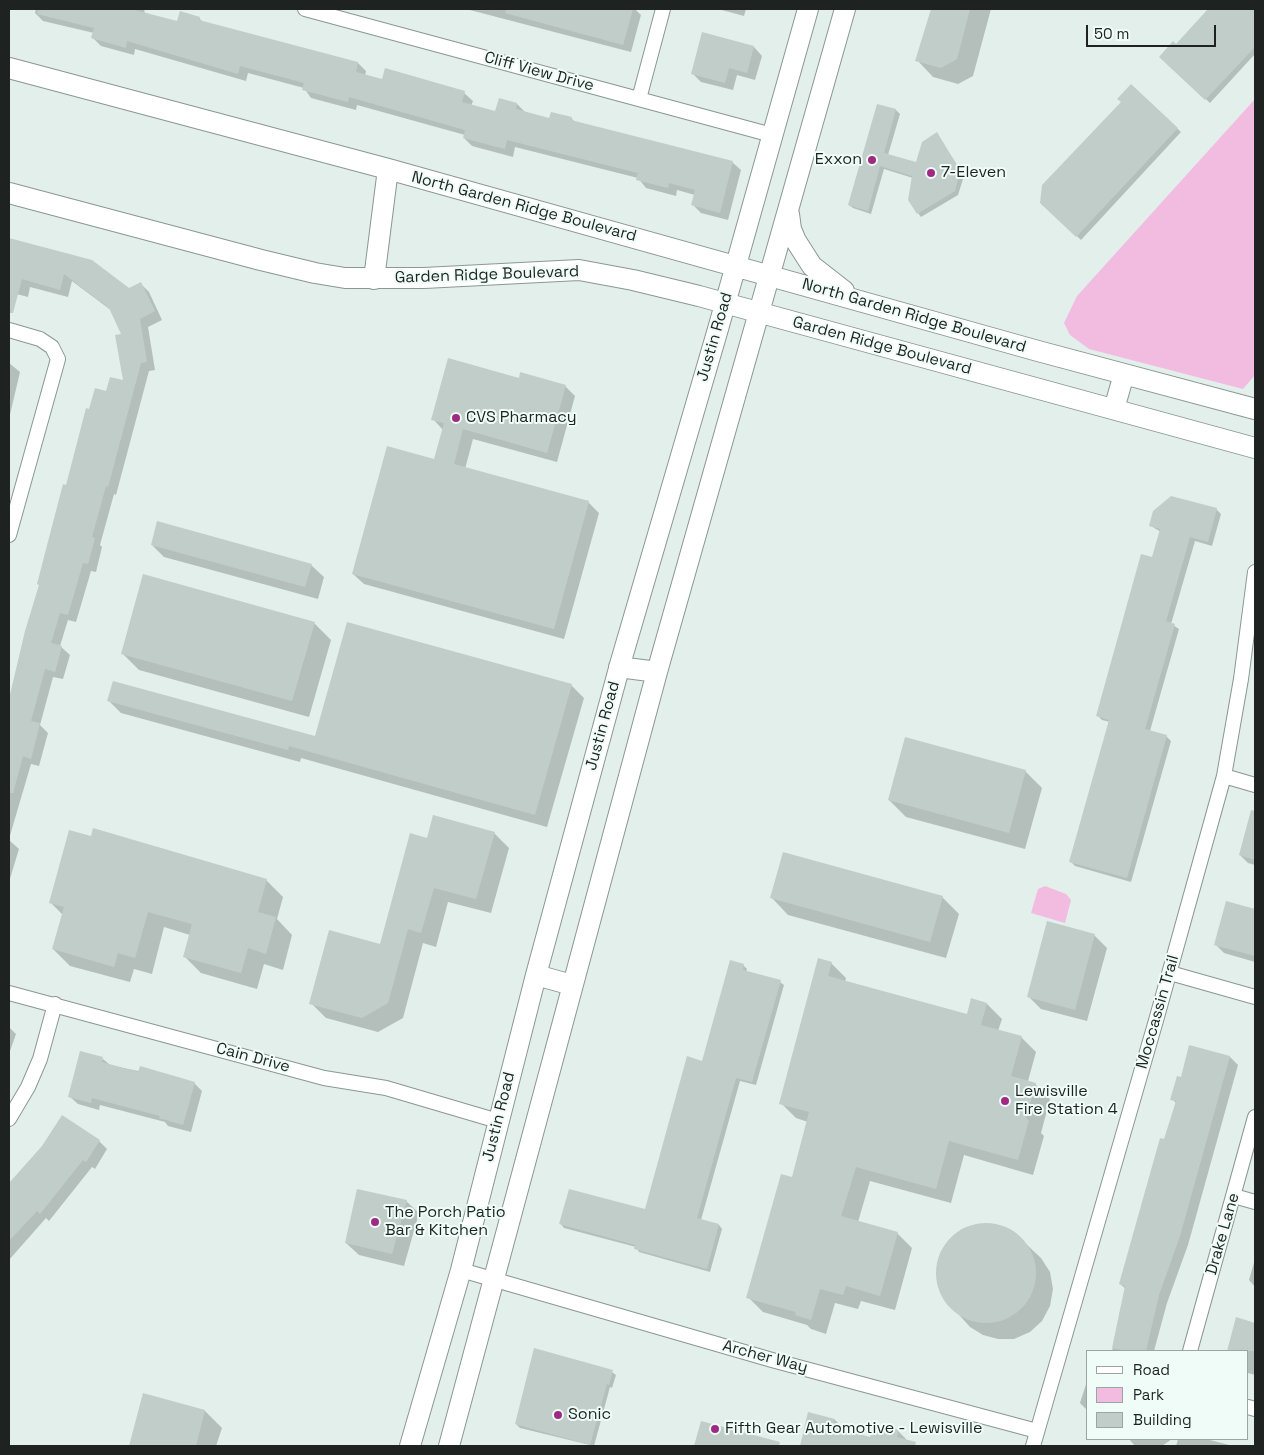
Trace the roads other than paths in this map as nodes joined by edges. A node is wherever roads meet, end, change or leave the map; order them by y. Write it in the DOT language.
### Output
graph roads {
  1 [pos="305,9"];
  2 [pos="663,9"];
  3 [pos="808,9"];
  4 [pos="845,9"];
  5 [pos="9,68"];
  6 [pos="639,99"];
  7 [pos="772,135"];
  8 [pos="388,169"];
  9 [pos="9,193"];
  10 [pos="789,211"];
  11 [pos="735,265"];
  12 [pos="771,275"];
  13 [pos="374,279"];
  14 [pos="725,303"];
  15 [pos="868,303"];
  16 [pos="760,313"];
  17 [pos="9,330"];
  18 [pos="1124,374"];
  19 [pos="1255,409"];
  20 [pos="1114,410"];
  21 [pos="1255,448"];
  22 [pos="9,535"];
  23 [pos="1255,575"];
  24 [pos="619,667"];
  25 [pos="657,672"];
  26 [pos="1224,776"];
  27 [pos="1255,784"];
  28 [pos="1170,974"];
  29 [pos="536,976"];
  30 [pos="572,985"];
  31 [pos="9,993"];
  32 [pos="1255,997"];
  33 [pos="55,1004"];
  34 [pos="1255,1117"];
  35 [pos="9,1119"];
  36 [pos="498,1121"];
  37 [pos="1234,1196"];
  38 [pos="1255,1202"];
  39 [pos="461,1270"];
  40 [pos="494,1279"];
  41 [pos="1190,1350"];
  42 [pos="1037,1431"];
  43 [pos="410,1446"];
  44 [pos="449,1446"];
  45 [pos="1033,1446"];
  1 -- 6 [label="street, Cliff View Drive"];
  2 -- 6 [label="street"];
  3 -- 7 [label="main road, Justin Road"];
  4 -- 10 [label="main road"];
  5 -- 8 [label="main road, North Garden Ridge Boulevard"];
  6 -- 7 [label="street, Cliff View Drive"];
  7 -- 11 [label="main road, Justin Road"];
  8 -- 11 [label="main road, North Garden Ridge Boulevard"];
  8 -- 13 [label="main road"];
  9 -- 13 [label="main road, Garden Ridge Boulevard"];
  10 -- 12 [label="main road"];
  10 -- 15 [label="main road"];
  11 -- 12 [label="main road, North Garden Ridge Boulevard"];
  11 -- 14 [label="main road, Justin Road"];
  12 -- 15 [label="main road, North Garden Ridge Boulevard"];
  12 -- 16 [label="main road"];
  13 -- 14 [label="main road, Garden Ridge Boulevard"];
  14 -- 16 [label="main road, Garden Ridge Boulevard"];
  14 -- 24 [label="main road, Justin Road"];
  15 -- 18 [label="main road, North Garden Ridge Boulevard"];
  16 -- 20 [label="main road, Garden Ridge Boulevard"];
  16 -- 25 [label="main road"];
  17 -- 22 [label="street"];
  18 -- 19 [label="main road"];
  18 -- 20 [label="main road"];
  20 -- 21 [label="main road, Garden Ridge Boulevard"];
  23 -- 26 [label="street, Moccassin Trail"];
  24 -- 25 [label="main road"];
  24 -- 29 [label="main road, Justin Road"];
  25 -- 30 [label="main road"];
  26 -- 27 [label="street"];
  26 -- 28 [label="street, Moccassin Trail"];
  28 -- 32 [label="street"];
  28 -- 42 [label="street, Moccassin Trail"];
  29 -- 30 [label="main road"];
  29 -- 36 [label="main road, Justin Road"];
  30 -- 40 [label="main road"];
  31 -- 33 [label="street, Cain Drive"];
  33 -- 35 [label="street"];
  33 -- 36 [label="street, Cain Drive"];
  34 -- 37 [label="street, Drake Lane"];
  36 -- 39 [label="main road, Justin Road"];
  37 -- 38 [label="street"];
  37 -- 41 [label="street, Drake Lane"];
  39 -- 40 [label="street, Archer Way"];
  39 -- 43 [label="main road, Justin Road"];
  40 -- 42 [label="street, Archer Way"];
  40 -- 44 [label="main road"];
  42 -- 45 [label="street, Moccassin Trail"];
}
